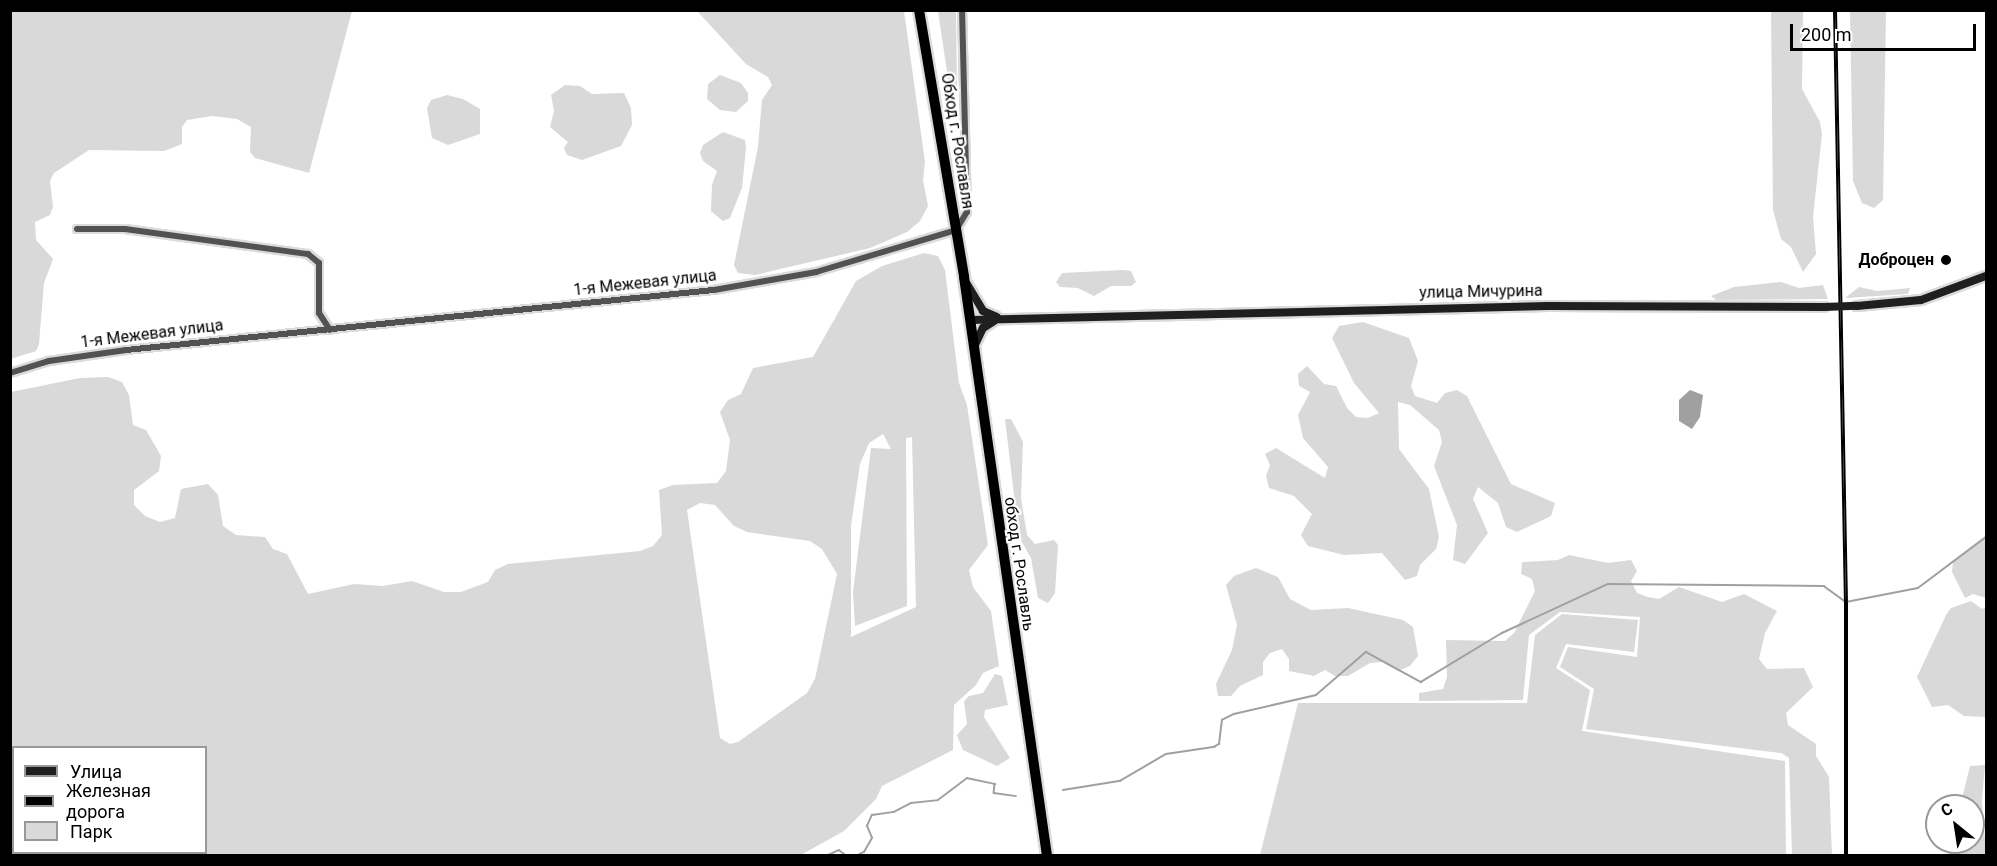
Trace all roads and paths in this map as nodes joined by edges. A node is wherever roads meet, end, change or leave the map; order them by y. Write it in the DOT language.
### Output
graph roads {
  1 [pos="919,10"];
  2 [pos="962,10"];
  3 [pos="78,229"];
  4 [pos="956,230"];
  5 [pos="1986,276"];
  6 [pos="964,277"];
  7 [pos="1000,318"];
  8 [pos="971,320"];
  9 [pos="330,330"];
  10 [pos="974,347"];
  11 [pos="10,373"];
  12 [pos="1047,855"];
  1 -- 4 [label="highway, Обход г. Рославля"];
  2 -- 4 [label="street"];
  3 -- 9 [label="street"];
  4 -- 6 [label="highway, Обход г. Рославля"];
  4 -- 9 [label="street, 1-я Межевая улица"];
  5 -- 7 [label="main road, улица Мичурина, bridge"];
  6 -- 7 [label="main road"];
  6 -- 8 [label="highway, обход г. Рославль"];
  7 -- 8 [label="main road, улица Мичурина"];
  7 -- 10 [label="main road"];
  8 -- 10 [label="highway, обход г. Рославль"];
  9 -- 11 [label="street, 1-я Межевая улица"];
  10 -- 12 [label="highway, обход г. Рославль"];
}
